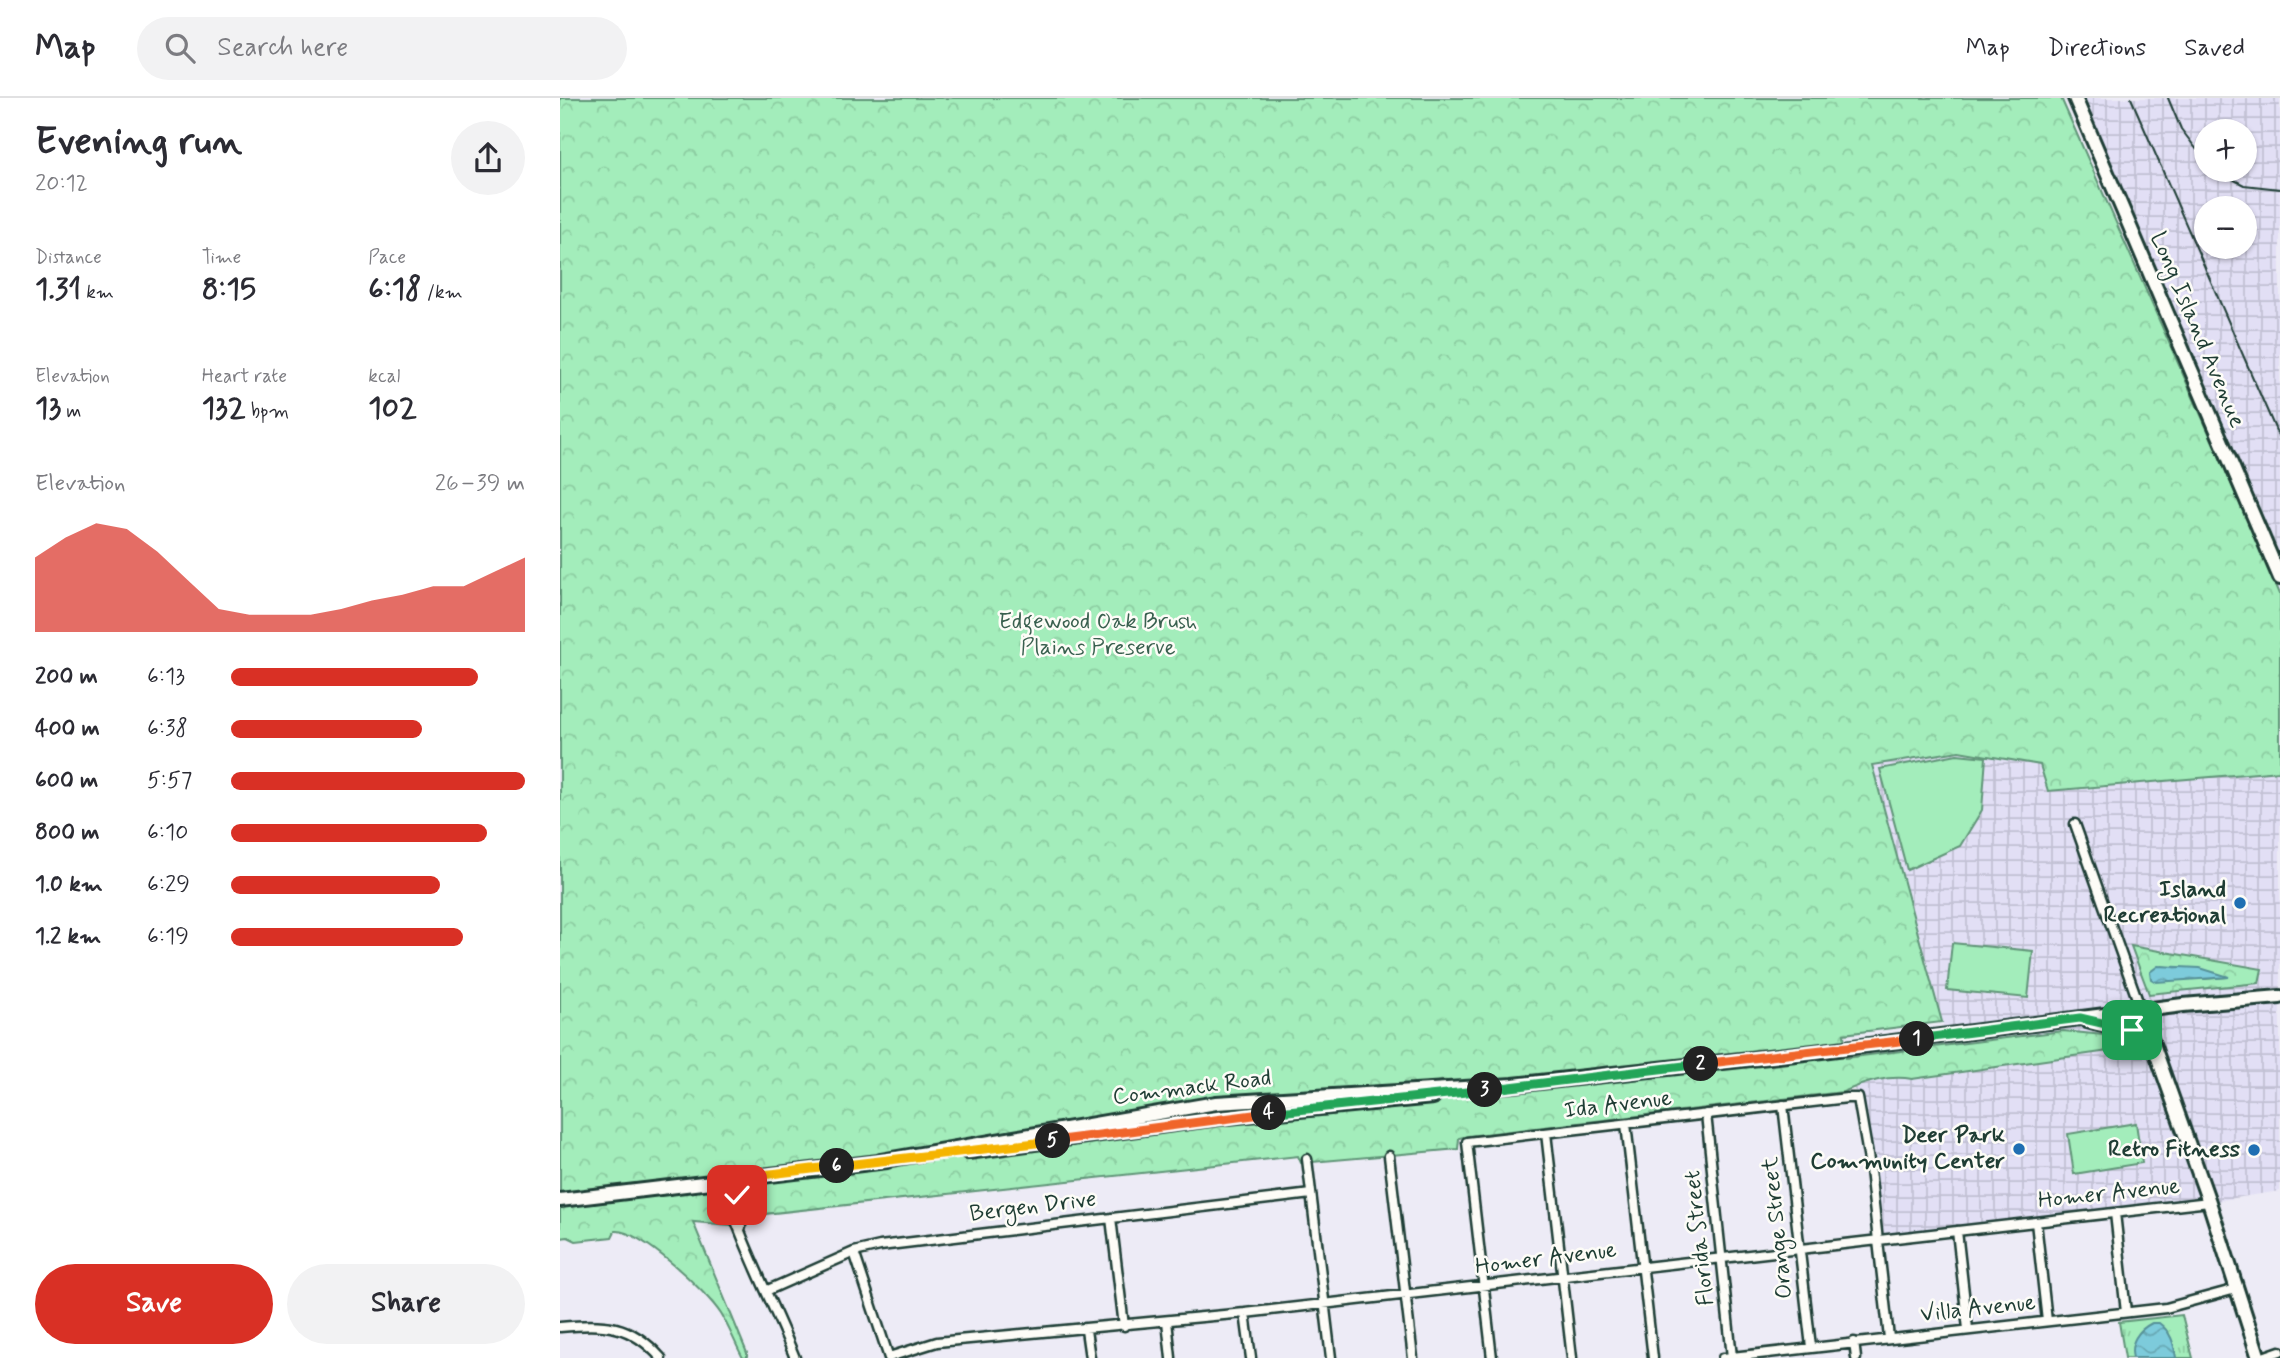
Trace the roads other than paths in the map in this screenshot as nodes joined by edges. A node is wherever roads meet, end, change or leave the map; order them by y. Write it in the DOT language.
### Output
graph roads {
  1 [pos="2075,98"];
  2 [pos="2280,578"];
  3 [pos="2075,824"];
  4 [pos="2280,997"];
  5 [pos="2141,1010"];
  6 [pos="2080,1018"];
  7 [pos="2155,1052"];
  8 [pos="1783,1105"];
  9 [pos="1706,1114"];
  10 [pos="1626,1124"];
  11 [pos="1546,1133"];
  12 [pos="1389,1156"];
  13 [pos="1307,1159"];
  14 [pos="737,1178"];
  15 [pos="722,1180"];
  16 [pos="1311,1194"];
  17 [pos="560,1200"];
  18 [pos="2209,1202"];
  19 [pos="2115,1213"];
  20 [pos="1111,1218"];
  21 [pos="2036,1222"];
  22 [pos="741,1230"];
  23 [pos="1957,1231"];
  24 [pos="1878,1240"];
  25 [pos="1800,1248"];
  26 [pos="854,1252"];
  27 [pos="1722,1257"];
  28 [pos="1642,1267"];
  29 [pos="1563,1276"];
  30 [pos="1484,1286"];
  31 [pos="2236,1289"];
  32 [pos="768,1290"];
  33 [pos="1406,1294"];
  34 [pos="1325,1303"];
  35 [pos="2126,1312"];
  36 [pos="1245,1313"];
  37 [pos="1167,1321"];
  38 [pos="2047,1321"];
  39 [pos="1124,1326"];
  40 [pos="560,1327"];
  41 [pos="1968,1329"];
  42 [pos="1086,1330"];
  43 [pos="1889,1338"];
  44 [pos="1854,1342"];
  45 [pos="1811,1347"];
  46 [pos="2280,1351"];
  47 [pos="1727,1357"];
  48 [pos="661,1358"];
  49 [pos="794,1358"];
  50 [pos="889,1358"];
  51 [pos="1090,1358"];
  52 [pos="1171,1358"];
  53 [pos="1251,1358"];
  54 [pos="1331,1358"];
  55 [pos="1413,1358"];
  56 [pos="1492,1358"];
  57 [pos="1572,1358"];
  58 [pos="1653,1358"];
  59 [pos="1856,1358"];
  60 [pos="2260,1358"];
  1 -- 2 [label="main road, Long Island Avenue"];
  3 -- 5 [label="street"];
  4 -- 5 [label="main road, Commack Road"];
  5 -- 6 [label="main road, Commack Road"];
  5 -- 7 [label="main road"];
  6 -- 7 [label="main road"];
  6 -- 14 [label="main road, Commack Road"];
  7 -- 18 [label="main road"];
  8 -- 9 [label="street, Ida Avenue"];
  8 -- 24 [label="street, Ida Avenue"];
  8 -- 25 [label="street, Orange Street"];
  9 -- 10 [label="street, Ida Avenue"];
  9 -- 27 [label="street, Florida Street"];
  10 -- 11 [label="street, Ida Avenue"];
  10 -- 28 [label="street"];
  11 -- 29 [label="street"];
  11 -- 30 [label="street, Ida Avenue"];
  12 -- 33 [label="street"];
  13 -- 16 [label="street"];
  14 -- 15 [label="main road, Commack Road"];
  14 -- 22 [label="street"];
  15 -- 17 [label="main road, Commack Road"];
  15 -- 22 [label="street"];
  16 -- 20 [label="street, Bergen Drive"];
  16 -- 34 [label="street"];
  18 -- 19 [label="street, Homer Avenue"];
  18 -- 31 [label="main road"];
  19 -- 21 [label="street, Homer Avenue"];
  19 -- 35 [label="street"];
  20 -- 26 [label="street, Bergen Drive"];
  20 -- 39 [label="street"];
  21 -- 23 [label="street, Homer Avenue"];
  21 -- 38 [label="street"];
  22 -- 32 [label="street"];
  23 -- 24 [label="street, Homer Avenue"];
  23 -- 41 [label="street"];
  24 -- 25 [label="street, Homer Avenue"];
  24 -- 43 [label="street"];
  25 -- 27 [label="street, Homer Avenue"];
  25 -- 45 [label="street, Orange Street"];
  26 -- 32 [label="street, Bergen Drive"];
  26 -- 50 [label="street"];
  27 -- 28 [label="street, Homer Avenue"];
  27 -- 47 [label="street, Florida Street"];
  28 -- 29 [label="street, Homer Avenue"];
  28 -- 58 [label="street"];
  29 -- 30 [label="street, Homer Avenue"];
  29 -- 57 [label="street"];
  30 -- 33 [label="street, Homer Avenue"];
  30 -- 56 [label="street"];
  31 -- 35 [label="street, Villa Avenue"];
  31 -- 60 [label="main road"];
  32 -- 49 [label="street"];
  33 -- 34 [label="street, Homer Avenue"];
  33 -- 55 [label="street"];
  34 -- 36 [label="street, Homer Avenue"];
  34 -- 54 [label="street"];
  35 -- 38 [label="street, Villa Avenue"];
  36 -- 37 [label="street, Homer Avenue"];
  36 -- 53 [label="street"];
  37 -- 39 [label="street, Homer Avenue"];
  37 -- 52 [label="street"];
  38 -- 41 [label="street, Villa Avenue"];
  39 -- 42 [label="street, Homer Avenue"];
  40 -- 48 [label="street"];
  41 -- 43 [label="street, Villa Avenue"];
  42 -- 50 [label="street, Homer Avenue"];
  42 -- 51 [label="street"];
  43 -- 44 [label="street, Villa Avenue"];
  44 -- 45 [label="street, Villa Avenue"];
  44 -- 59 [label="street"];
  45 -- 47 [label="street, Villa Avenue"];
  46 -- 60 [label="street"];
}
